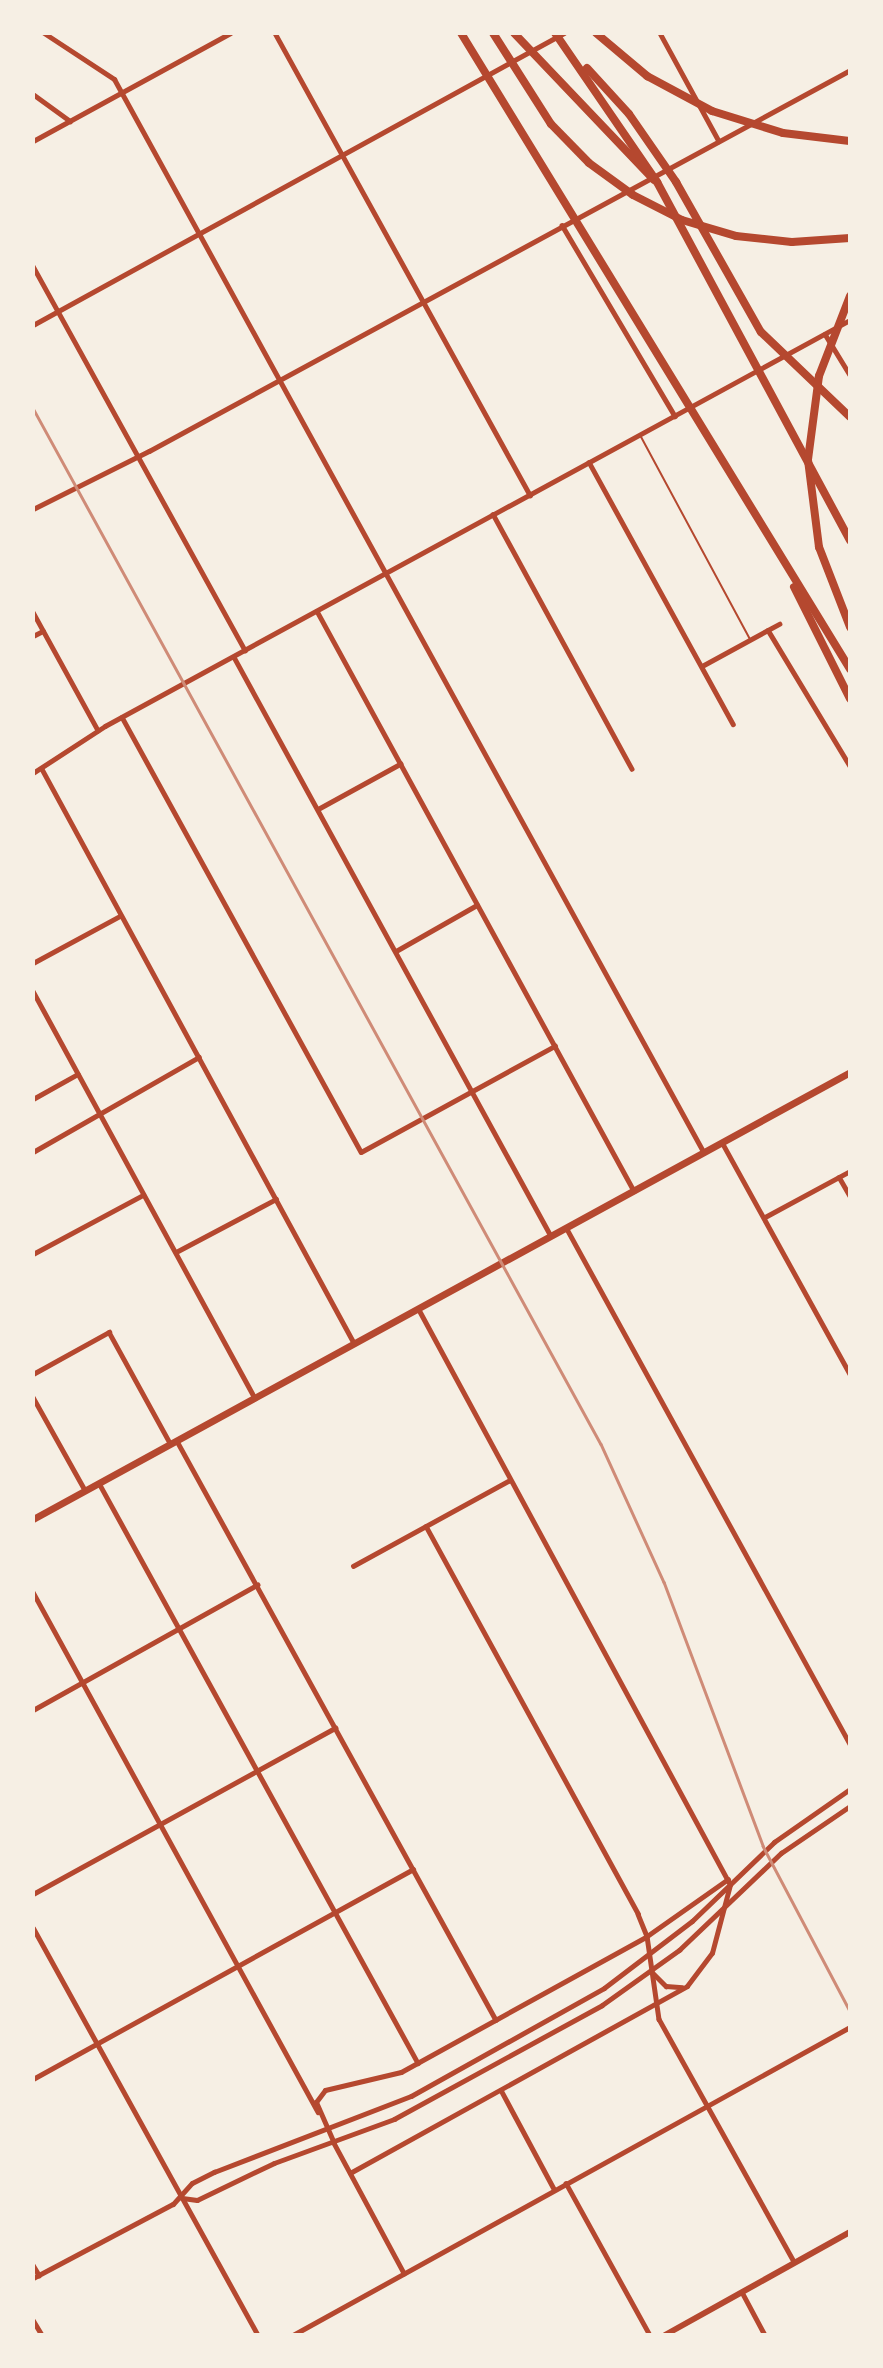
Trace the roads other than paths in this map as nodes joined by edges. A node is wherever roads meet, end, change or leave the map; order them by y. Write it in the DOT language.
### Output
graph roads {
  1 [pos="44,33"];
  2 [pos="230,33"];
  3 [pos="275,33"];
  4 [pos="461,33"];
  5 [pos="493,33"];
  6 [pos="514,33"];
  7 [pos="555,33"];
  8 [pos="596,33"];
  9 [pos="660,33"];
  10 [pos="563,38"];
  11 [pos="850,69"];
  12 [pos="122,92"];
  13 [pos="33,94"];
  14 [pos="70,121"];
  15 [pos="33,141"];
  16 [pos="719,141"];
  17 [pos="850,141"];
  18 [pos="342,154"];
  19 [pos="657,182"];
  20 [pos="562,225"];
  21 [pos="200,233"];
  22 [pos="850,238"];
  23 [pos="33,266"];
  24 [pos="850,296"];
  25 [pos="424,301"];
  26 [pos="58,311"];
  27 [pos="850,320"];
  28 [pos="33,325"];
  29 [pos="825,334"];
  30 [pos="850,374"];
  31 [pos="281,379"];
  32 [pos="848,415"];
  33 [pos="675,416"];
  34 [pos="640,435"];
  35 [pos="138,455"];
  36 [pos="589,463"];
  37 [pos="530,495"];
  38 [pos="33,509"];
  39 [pos="493,514"];
  40 [pos="850,540"];
  41 [pos="780,556"];
  42 [pos="386,573"];
  43 [pos="317,611"];
  44 [pos="33,612"];
  45 [pos="779,624"];
  46 [pos="850,627"];
  47 [pos="768,630"];
  48 [pos="43,631"];
  49 [pos="33,636"];
  50 [pos="751,639"];
  51 [pos="245,650"];
  52 [pos="234,657"];
  53 [pos="702,666"];
  54 [pos="850,669"];
  55 [pos="850,699"];
  56 [pos="122,717"];
  57 [pos="733,724"];
  58 [pos="98,730"];
  59 [pos="400,764"];
  60 [pos="850,766"];
  61 [pos="42,769"];
  62 [pos="632,769"];
  63 [pos="33,774"];
  64 [pos="318,809"];
  65 [pos="477,905"];
  66 [pos="120,916"];
  67 [pos="396,951"];
  68 [pos="33,963"];
  69 [pos="33,991"];
  70 [pos="555,1046"];
  71 [pos="199,1057"];
  72 [pos="850,1072"];
  73 [pos="78,1074"];
  74 [pos="472,1093"];
  75 [pos="33,1099"];
  76 [pos="99,1114"];
  77 [pos="723,1144"];
  78 [pos="33,1152"];
  79 [pos="705,1154"];
  80 [pos="850,1171"];
  81 [pos="839,1177"];
  82 [pos="635,1192"];
  83 [pos="143,1195"];
  84 [pos="850,1195"];
  85 [pos="276,1199"];
  86 [pos="765,1217"];
  87 [pos="567,1229"];
  88 [pos="552,1237"];
  89 [pos="176,1252"];
  90 [pos="33,1254"];
  91 [pos="418,1309"];
  92 [pos="354,1344"];
  93 [pos="849,1372"];
  94 [pos="33,1374"];
  95 [pos="33,1397"];
  96 [pos="256,1398"];
  97 [pos="174,1442"];
  98 [pos="510,1480"];
  99 [pos="99,1483"];
  100 [pos="85,1490"];
  101 [pos="33,1519"];
  102 [pos="426,1526"];
  103 [pos="353,1566"];
  104 [pos="257,1585"];
  105 [pos="33,1592"];
  106 [pos="179,1629"];
  107 [pos="83,1683"];
  108 [pos="33,1710"];
  109 [pos="335,1728"];
  110 [pos="850,1744"];
  111 [pos="258,1771"];
  112 [pos="850,1789"];
  113 [pos="850,1806"];
  114 [pos="160,1824"];
  115 [pos="413,1869"];
  116 [pos="728,1879"];
  117 [pos="33,1894"];
  118 [pos="335,1912"];
  119 [pos="33,1928"];
  120 [pos="648,1936"];
  121 [pos="238,1966"];
  122 [pos="651,1971"];
  123 [pos="687,1986"];
  124 [pos="654,2005"];
  125 [pos="496,2020"];
  126 [pos="850,2027"];
  127 [pos="97,2044"];
  128 [pos="418,2063"];
  129 [pos="33,2079"];
  130 [pos="501,2091"];
  131 [pos="705,2105"];
  132 [pos="318,2112"];
  133 [pos="327,2129"];
  134 [pos="334,2143"];
  135 [pos="350,2173"];
  136 [pos="566,2183"];
  137 [pos="554,2189"];
  138 [pos="182,2198"];
  139 [pos="850,2232"];
  140 [pos="794,2262"];
  141 [pos="33,2265"];
  142 [pos="404,2273"];
  143 [pos="36,2276"];
  144 [pos="742,2292"];
  145 [pos="33,2320"];
  146 [pos="42,2335"];
  147 [pos="258,2335"];
  148 [pos="293,2335"];
  149 [pos="650,2335"];
  150 [pos="665,2335"];
  151 [pos="765,2335"];
  1 -- 12 [label="street"];
  2 -- 12 [label="street"];
  3 -- 18 [label="street"];
  4 -- 41 [label="highway"];
  5 -- 22 [label="highway"];
  6 -- 19 [label="highway"];
  7 -- 10 [label="highway"];
  8 -- 17 [label="highway"];
  9 -- 16 [label="street"];
  10 -- 18 [label="street"];
  10 -- 19 [label="highway"];
  10 -- 32 [label="highway"];
  11 -- 16 [label="street"];
  12 -- 14 [label="street"];
  12 -- 21 [label="street"];
  13 -- 14 [label="street"];
  14 -- 15 [label="street"];
  16 -- 20 [label="street"];
  18 -- 21 [label="street"];
  18 -- 25 [label="street"];
  19 -- 40 [label="highway"];
  20 -- 25 [label="street"];
  20 -- 33 [label="street"];
  21 -- 26 [label="street"];
  21 -- 31 [label="street"];
  23 -- 26 [label="street"];
  24 -- 46 [label="highway"];
  25 -- 31 [label="street"];
  25 -- 37 [label="street"];
  26 -- 28 [label="street"];
  26 -- 35 [label="street"];
  27 -- 29 [label="street"];
  29 -- 30 [label="street"];
  29 -- 33 [label="street"];
  31 -- 35 [label="street"];
  31 -- 42 [label="street"];
  33 -- 34 [label="street"];
  34 -- 36 [label="street"];
  34 -- 50 [label="lane"];
  35 -- 38 [label="street"];
  35 -- 51 [label="street"];
  36 -- 37 [label="street"];
  36 -- 53 [label="street"];
  37 -- 39 [label="street"];
  39 -- 42 [label="street"];
  39 -- 62 [label="street"];
  41 -- 54 [label="highway"];
  41 -- 55 [label="highway"];
  42 -- 43 [label="street"];
  42 -- 79 [label="street"];
  43 -- 51 [label="street"];
  43 -- 59 [label="street"];
  44 -- 48 [label="street"];
  45 -- 47 [label="street"];
  47 -- 50 [label="street"];
  47 -- 60 [label="street"];
  48 -- 49 [label="street"];
  48 -- 58 [label="street"];
  50 -- 53 [label="street"];
  51 -- 52 [label="street"];
  52 -- 56 [label="street"];
  52 -- 64 [label="street"];
  53 -- 57 [label="street"];
  56 -- 58 [label="street"];
  56 -- 74 [label="street"];
  58 -- 61 [label="street"];
  59 -- 64 [label="street"];
  59 -- 65 [label="street"];
  61 -- 63 [label="street"];
  61 -- 66 [label="street"];
  64 -- 67 [label="street"];
  65 -- 67 [label="street"];
  65 -- 70 [label="street"];
  66 -- 68 [label="street"];
  66 -- 71 [label="street"];
  67 -- 74 [label="street"];
  69 -- 73 [label="street"];
  70 -- 74 [label="street"];
  70 -- 82 [label="street"];
  71 -- 76 [label="street"];
  71 -- 85 [label="street"];
  72 -- 77 [label="main road"];
  73 -- 75 [label="street"];
  73 -- 76 [label="street"];
  74 -- 88 [label="street"];
  76 -- 78 [label="street"];
  76 -- 83 [label="street"];
  77 -- 79 [label="main road"];
  77 -- 86 [label="street"];
  79 -- 82 [label="main road"];
  80 -- 81 [label="street"];
  81 -- 84 [label="street"];
  81 -- 86 [label="street"];
  82 -- 87 [label="main road"];
  83 -- 89 [label="street"];
  83 -- 90 [label="street"];
  85 -- 89 [label="street"];
  85 -- 92 [label="street"];
  86 -- 93 [label="street"];
  87 -- 88 [label="main road"];
  87 -- 110 [label="street"];
  88 -- 91 [label="main road"];
  89 -- 96 [label="street"];
  91 -- 92 [label="main road"];
  91 -- 98 [label="street"];
  92 -- 96 [label="main road"];
  94 -- 97 [label="street"];
  95 -- 100 [label="street"];
  96 -- 97 [label="main road"];
  97 -- 99 [label="main road"];
  97 -- 104 [label="street"];
  98 -- 102 [label="street"];
  98 -- 116 [label="street"];
  99 -- 100 [label="main road"];
  99 -- 106 [label="street"];
  100 -- 101 [label="main road"];
  102 -- 103 [label="street"];
  102 -- 120 [label="street"];
  104 -- 106 [label="street"];
  104 -- 109 [label="street"];
  105 -- 107 [label="street"];
  106 -- 107 [label="street"];
  106 -- 111 [label="street"];
  107 -- 108 [label="street"];
  107 -- 114 [label="street"];
  109 -- 111 [label="street"];
  109 -- 115 [label="street"];
  111 -- 114 [label="street"];
  111 -- 118 [label="street"];
  112 -- 133 [label="street"];
  113 -- 134 [label="street"];
  114 -- 117 [label="street"];
  114 -- 121 [label="street"];
  115 -- 118 [label="street"];
  115 -- 125 [label="street"];
  116 -- 120 [label="street"];
  116 -- 123 [label="street"];
  118 -- 121 [label="street"];
  118 -- 128 [label="street"];
  119 -- 127 [label="street"];
  120 -- 122 [label="street"];
  120 -- 125 [label="street"];
  121 -- 127 [label="street"];
  121 -- 132 [label="street"];
  122 -- 123 [label="street"];
  122 -- 124 [label="street"];
  123 -- 124 [label="street"];
  124 -- 130 [label="street"];
  124 -- 131 [label="street"];
  125 -- 128 [label="street"];
  126 -- 131 [label="street"];
  127 -- 129 [label="street"];
  127 -- 138 [label="street"];
  128 -- 132 [label="street"];
  130 -- 135 [label="street"];
  130 -- 137 [label="street"];
  131 -- 136 [label="street"];
  131 -- 140 [label="street"];
  132 -- 133 [label="street"];
  133 -- 134 [label="street"];
  133 -- 138 [label="street"];
  134 -- 135 [label="street"];
  134 -- 138 [label="street"];
  135 -- 142 [label="street"];
  136 -- 137 [label="street"];
  136 -- 149 [label="street"];
  137 -- 142 [label="street"];
  138 -- 143 [label="street"];
  138 -- 147 [label="street"];
  139 -- 140 [label="main road"];
  140 -- 144 [label="main road"];
  141 -- 143 [label="street"];
  142 -- 148 [label="street"];
  144 -- 150 [label="main road"];
  144 -- 151 [label="street"];
  145 -- 146 [label="street"];
}
